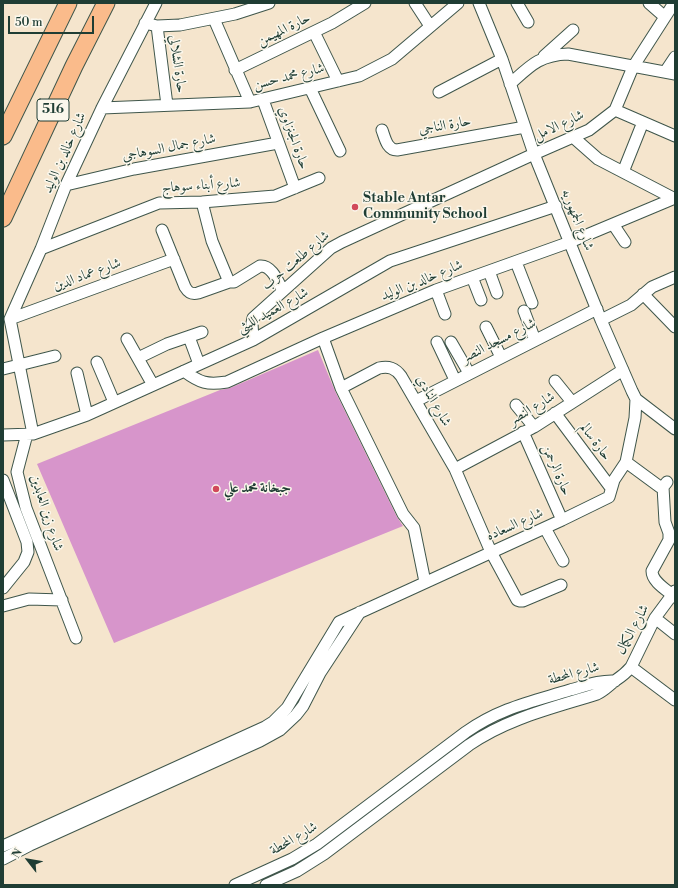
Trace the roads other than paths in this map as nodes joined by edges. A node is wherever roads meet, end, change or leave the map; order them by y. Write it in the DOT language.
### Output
graph roads {
  1 [pos="68,3"];
  2 [pos="106,3"];
  3 [pos="156,3"];
  4 [pos="269,3"];
  5 [pos="366,3"];
  6 [pos="415,3"];
  7 [pos="458,3"];
  8 [pos="479,3"];
  9 [pos="517,3"];
  10 [pos="649,3"];
  11 [pos="674,3"];
  12 [pos="665,17"];
  13 [pos="214,19"];
  14 [pos="528,22"];
  15 [pos="145,23"];
  16 [pos="156,26"];
  17 [pos="430,26"];
  18 [pos="573,30"];
  19 [pos="314,32"];
  20 [pos="675,57"];
  21 [pos="502,59"];
  22 [pos="540,59"];
  23 [pos="633,67"];
  24 [pos="235,70"];
  25 [pos="670,73"];
  26 [pos="338,81"];
  27 [pos="510,84"];
  28 [pos="310,88"];
  29 [pos="440,92"];
  30 [pos="262,100"];
  31 [pos="250,102"];
  32 [pos="167,105"];
  33 [pos="102,108"];
  34 [pos="615,110"];
  35 [pos="643,122"];
  36 [pos="525,127"];
  37 [pos="382,130"];
  38 [pos="3,136"];
  39 [pos="675,136"];
  40 [pos="573,138"];
  41 [pos="278,143"];
  42 [pos="340,151"];
  43 [pos="534,154"];
  44 [pos="623,172"];
  45 [pos="319,178"];
  46 [pos="66,185"];
  47 [pos="295,188"];
  48 [pos="674,198"];
  49 [pos="202,202"];
  50 [pos="556,206"];
  51 [pos="3,218"];
  52 [pos="613,224"];
  53 [pos="162,230"];
  54 [pos="570,242"];
  55 [pos="625,242"];
  56 [pos="41,248"];
  57 [pos="174,259"];
  58 [pos="516,262"];
  59 [pos="489,271"];
  60 [pos="472,277"];
  61 [pos="675,277"];
  62 [pos="229,282"];
  63 [pos="436,290"];
  64 [pos="283,291"];
  65 [pos="497,293"];
  66 [pos="643,294"];
  67 [pos="481,300"];
  68 [pos="532,303"];
  69 [pos="597,309"];
  70 [pos="524,311"];
  71 [pos="445,314"];
  72 [pos="10,319"];
  73 [pos="602,320"];
  74 [pos="486,327"];
  75 [pos="675,327"];
  76 [pos="202,332"];
  77 [pos="189,337"];
  78 [pos="323,338"];
  79 [pos="127,339"];
  80 [pos="254,340"];
  81 [pos="535,340"];
  82 [pos="437,342"];
  83 [pos="451,342"];
  84 [pos="55,356"];
  85 [pos="501,357"];
  86 [pos="138,358"];
  87 [pos="98,362"];
  88 [pos="199,364"];
  89 [pos="19,365"];
  90 [pos="3,369"];
  91 [pos="623,370"];
  92 [pos="184,371"];
  93 [pos="77,373"];
  94 [pos="469,374"];
  95 [pos="455,380"];
  96 [pos="555,381"];
  97 [pos="153,385"];
  98 [pos="341,388"];
  99 [pos="636,399"];
  100 [pos="416,401"];
  101 [pos="114,402"];
  102 [pos="572,402"];
  103 [pos="516,405"];
  104 [pos="555,413"];
  105 [pos="87,415"];
  106 [pos="534,426"];
  107 [pos="675,429"];
  108 [pos="523,432"];
  109 [pos="30,434"];
  110 [pos="3,435"];
  111 [pos="626,462"];
  112 [pos="455,469"];
  113 [pos="3,480"];
  114 [pos="610,488"];
  115 [pos="562,520"];
  116 [pos="545,528"];
  117 [pos="492,552"];
  118 [pos="563,561"];
  119 [pos="425,582"];
  120 [pos="561,585"];
  121 [pos="3,588"];
  122 [pos="674,594"];
  123 [pos="62,600"];
  124 [pos="5,602"];
  125 [pos="361,611"];
  126 [pos="655,618"];
  127 [pos="675,634"];
  128 [pos="76,638"];
  129 [pos="631,667"];
  130 [pos="316,670"];
  131 [pos="615,680"];
  132 [pos="675,700"];
  133 [pos="3,846"];
  134 [pos="3,860"];
  135 [pos="235,885"];
  136 [pos="266,885"];
  1 -- 38 [label="highway, 516"];
  2 -- 51 [label="highway, 516"];
  3 -- 15 [label="street, شارع خالد بن الوليد"];
  4 -- 13 [label="street"];
  5 -- 19 [label="street, حارة المهيمن"];
  6 -- 17 [label="street"];
  7 -- 17 [label="street, شارع محمد حسن"];
  8 -- 21 [label="street, شارع الجمهوريه"];
  9 -- 14 [label="street"];
  10 -- 12 [label="street"];
  11 -- 12 [label="street, شارع الامل"];
  12 -- 23 [label="street, شارع الامل"];
  13 -- 16 [label="street"];
  13 -- 24 [label="street"];
  15 -- 16 [label="street"];
  15 -- 33 [label="street, شارع خالد بن الوليد"];
  16 -- 32 [label="street, حارة الشلالي"];
  17 -- 26 [label="street, شارع محمد حسن"];
  18 -- 22 [label="street"];
  19 -- 24 [label="street, حارة المهيمن"];
  19 -- 26 [label="street"];
  20 -- 25 [label="street"];
  21 -- 27 [label="street, شارع الجمهوريه"];
  21 -- 29 [label="street"];
  22 -- 23 [label="street"];
  22 -- 27 [label="street"];
  23 -- 25 [label="street"];
  23 -- 34 [label="street, شارع الامل"];
  24 -- 31 [label="street"];
  26 -- 28 [label="street, شارع محمد حسن"];
  27 -- 36 [label="street, شارع الجمهوريه"];
  28 -- 30 [label="street, شارع محمد حسن"];
  28 -- 42 [label="street"];
  30 -- 31 [label="street, شارع محمد حسن"];
  30 -- 41 [label="street, حارة الجنزاوي"];
  31 -- 32 [label="street, شارع محمد حسن"];
  32 -- 33 [label="street, شارع محمد حسن"];
  33 -- 46 [label="street, شارع خالد بن الوليد"];
  34 -- 35 [label="street"];
  34 -- 40 [label="street, شارع الامل"];
  35 -- 39 [label="street"];
  35 -- 44 [label="street"];
  36 -- 37 [label="street, حارة الناجي"];
  36 -- 43 [label="street, شارع الجمهوريه"];
  40 -- 43 [label="street, شارع الامل"];
  40 -- 44 [label="street"];
  41 -- 46 [label="street, شارع جمال السوهاجي"];
  41 -- 47 [label="street, حارة الجنزاوي"];
  43 -- 50 [label="street, شارع الجمهوريه"];
  43 -- 64 [label="street, شارع طلعت حرب"];
  44 -- 48 [label="street"];
  45 -- 47 [label="street, شارع أبناء سوهاج"];
  46 -- 56 [label="street, شارع خالد بن الوليد"];
  47 -- 49 [label="street, شارع أبناء سوهاج"];
  48 -- 52 [label="street, شارع خالد بن الوليد"];
  49 -- 56 [label="street, شارع أبناء سوهاج"];
  49 -- 62 [label="street"];
  50 -- 54 [label="street, شارع الجمهوريه"];
  50 -- 80 [label="street, شارع العميد الليثي"];
  52 -- 54 [label="street, شارع خالد بن الوليد"];
  52 -- 55 [label="street"];
  53 -- 57 [label="street"];
  54 -- 58 [label="street, شارع خالد بن الوليد"];
  54 -- 69 [label="street, شارع الجمهوريه"];
  56 -- 72 [label="street, شارع خالد بن الوليد"];
  57 -- 62 [label="street"];
  57 -- 72 [label="street, شارع عماد الدين"];
  58 -- 59 [label="street, شارع خالد بن الوليد"];
  58 -- 68 [label="street"];
  59 -- 60 [label="street, شارع خالد بن الوليد"];
  59 -- 65 [label="street"];
  60 -- 63 [label="street, شارع خالد بن الوليد"];
  60 -- 67 [label="street"];
  61 -- 66 [label="street"];
  62 -- 64 [label="street"];
  63 -- 71 [label="street"];
  63 -- 78 [label="street, شارع خالد بن الوليد"];
  64 -- 80 [label="street, شارع طلعت حرب"];
  66 -- 73 [label="street"];
  66 -- 75 [label="street"];
  69 -- 73 [label="street, شارع الجمهوريه"];
  69 -- 81 [label="street, شارع مسجد النصر"];
  70 -- 81 [label="street"];
  72 -- 89 [label="street, شارع زين العابدين"];
  73 -- 91 [label="street, شارع الجمهوريه"];
  74 -- 85 [label="street"];
  76 -- 77 [label="street"];
  77 -- 86 [label="street"];
  77 -- 88 [label="street"];
  78 -- 92 [label="street, شارع خالد بن الوليد"];
  78 -- 98 [label="street"];
  79 -- 86 [label="street"];
  80 -- 88 [label="street, شارع العميد الليثي"];
  81 -- 85 [label="street, شارع مسجد النصر"];
  82 -- 95 [label="street"];
  83 -- 94 [label="street"];
  84 -- 89 [label="street"];
  85 -- 94 [label="street, شارع مسجد النصر"];
  86 -- 97 [label="street"];
  87 -- 101 [label="street"];
  88 -- 92 [label="street, شارع العميد الليثي"];
  89 -- 90 [label="street"];
  89 -- 109 [label="street, شارع زين العابدين"];
  91 -- 99 [label="street, شارع الجمهوريه"];
  91 -- 102 [label="street, شارع النصر"];
  92 -- 97 [label="street, شارع العميد الليثي"];
  93 -- 105 [label="street"];
  94 -- 95 [label="street, شارع مسجد النصر"];
  95 -- 100 [label="street, شارع مسجد النصر"];
  96 -- 102 [label="street"];
  97 -- 101 [label="street, شارع العميد الليثي"];
  98 -- 100 [label="street, شارع النادي"];
  98 -- 119 [label="street"];
  99 -- 107 [label="street, شارع الجمهوريه"];
  99 -- 111 [label="street, شارع السعاده"];
  100 -- 112 [label="street, شارع النادي"];
  101 -- 105 [label="street, شارع العميد الليثي"];
  102 -- 104 [label="street, شارع النصر"];
  103 -- 106 [label="street"];
  104 -- 106 [label="street, شارع النصر"];
  104 -- 114 [label="street, حارة سالم"];
  105 -- 109 [label="street, شارع العميد الليثي"];
  106 -- 108 [label="street, شارع النصر"];
  108 -- 112 [label="street, شارع النصر"];
  108 -- 115 [label="street, حارة الرحمن"];
  109 -- 110 [label="street, شارع العميد الليثي"];
  109 -- 123 [label="street, شارع زين العابدين"];
  111 -- 114 [label="street, شارع السعاده"];
  111 -- 122 [label="street"];
  112 -- 117 [label="street, شارع النادي"];
  113 -- 121 [label="street, شارع زين العابدين"];
  114 -- 115 [label="street, شارع السعاده"];
  115 -- 116 [label="street, شارع السعاده"];
  116 -- 117 [label="street, شارع السعاده"];
  116 -- 118 [label="street"];
  117 -- 119 [label="street, شارع السعاده"];
  117 -- 120 [label="street, شارع النادي"];
  119 -- 125 [label="street, شارع السعاده"];
  122 -- 126 [label="street, شارع الكمال"];
  123 -- 124 [label="street"];
  123 -- 128 [label="street, شارع زين العابدين"];
  125 -- 130 [label="street"];
  125 -- 130 [label="street, شارع السعاده"];
  126 -- 127 [label="street"];
  126 -- 129 [label="street, شارع الكمال"];
  129 -- 131 [label="street, شارع الكمال"];
  129 -- 132 [label="street"];
  130 -- 133 [label="street"];
  130 -- 134 [label="street"];
  131 -- 135 [label="street, شارع المحطة"];
  131 -- 136 [label="street, شارع المحطة"];
}
